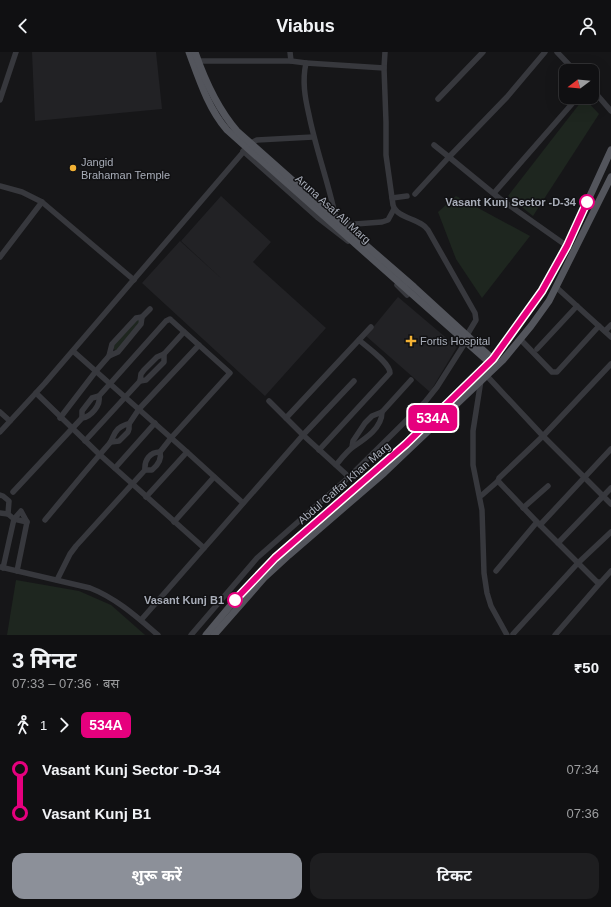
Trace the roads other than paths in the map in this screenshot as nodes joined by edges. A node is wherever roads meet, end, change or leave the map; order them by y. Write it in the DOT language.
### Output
graph roads {
  1 [pos="16,52"];
  2 [pos="189,52"];
  3 [pos="195,52"];
  4 [pos="290,52"];
  5 [pos="385,52"];
  6 [pos="484,52"];
  7 [pos="545,52"];
  8 [pos="557,52"];
  9 [pos="198,61"];
  10 [pos="291,61"];
  11 [pos="306,63"];
  12 [pos="568,64"];
  13 [pos="384,68"];
  14 [pos="440,97"];
  15 [pos="599,97"];
  16 [pos="0,100"];
  17 [pos="572,104"];
  18 [pos="611,111"];
  19 [pos="313,137"];
  20 [pos="434,145"];
  21 [pos="247,147"];
  22 [pos="611,150"];
  23 [pos="450,158"];
  24 [pos="608,163"];
  25 [pos="611,177"];
  26 [pos="0,186"];
  27 [pos="494,193"];
  28 [pos="415,194"];
  29 [pos="408,196"];
  30 [pos="392,198"];
  31 [pos="42,202"];
  32 [pos="394,209"];
  33 [pos="336,219"];
  34 [pos="342,225"];
  35 [pos="567,246"];
  36 [pos="0,257"];
  37 [pos="134,280"];
  38 [pos="556,287"];
  39 [pos="407,295"];
  40 [pos="577,306"];
  41 [pos="150,309"];
  42 [pos="142,318"];
  43 [pos="611,325"];
  44 [pos="599,326"];
  45 [pos="371,327"];
  46 [pos="605,331"];
  47 [pos="184,332"];
  48 [pos="467,335"];
  49 [pos="611,337"];
  50 [pos="359,340"];
  51 [pos="520,340"];
  52 [pos="465,343"];
  53 [pos="199,345"];
  54 [pos="504,345"];
  55 [pos="537,349"];
  56 [pos="73,351"];
  57 [pos="481,353"];
  58 [pos="109,356"];
  59 [pos="496,363"];
  60 [pos="611,364"];
  61 [pos="96,371"];
  62 [pos="482,376"];
  63 [pos="354,380"];
  64 [pos="411,380"];
  65 [pos="110,384"];
  66 [pos="36,393"];
  67 [pos="99,396"];
  68 [pos="125,397"];
  69 [pos="268,401"];
  70 [pos="139,409"];
  71 [pos="0,412"];
  72 [pos="382,412"];
  73 [pos="60,418"];
  74 [pos="82,418"];
  75 [pos="286,418"];
  76 [pos="10,421"];
  77 [pos="155,423"];
  78 [pos="129,424"];
  79 [pos="72,429"];
  80 [pos="0,432"];
  81 [pos="303,435"];
  82 [pos="543,436"];
  83 [pos="171,438"];
  84 [pos="86,441"];
  85 [pos="111,442"];
  86 [pos="352,447"];
  87 [pos="611,449"];
  88 [pos="319,450"];
  89 [pos="160,452"];
  90 [pos="187,452"];
  91 [pos="99,454"];
  92 [pos="336,465"];
  93 [pos="115,468"];
  94 [pos="145,470"];
  95 [pos="214,477"];
  96 [pos="349,477"];
  97 [pos="584,477"];
  98 [pos="498,481"];
  99 [pos="132,484"];
  100 [pos="548,486"];
  101 [pos="611,488"];
  102 [pos="13,492"];
  103 [pos="0,495"];
  104 [pos="482,495"];
  105 [pos="603,496"];
  106 [pos="146,497"];
  107 [pos="243,503"];
  108 [pos="611,504"];
  109 [pos="523,508"];
  110 [pos="0,513"];
  111 [pos="8,514"];
  112 [pos="14,519"];
  113 [pos="45,520"];
  114 [pos="28,522"];
  115 [pos="174,522"];
  116 [pos="538,524"];
  117 [pos="611,532"];
  118 [pos="558,543"];
  119 [pos="204,548"];
  120 [pos="578,563"];
  121 [pos="2,568"];
  122 [pos="17,571"];
  123 [pos="496,571"];
  124 [pos="611,571"];
  125 [pos="57,580"];
  126 [pos="600,583"];
  127 [pos="140,620"];
  128 [pos="510,634"];
  129 [pos="158,635"];
  130 [pos="191,635"];
  131 [pos="206,635"];
  132 [pos="214,635"];
  133 [pos="555,635"];
  1 -- 16 [label="street"];
  2 -- 21 [label="main road, Aruna Asaf Ali Marg"];
  3 -- 9 [label="main road, Aruna Asaf Ali Marg"];
  4 -- 10 [label="street"];
  5 -- 13 [label="street"];
  6 -- 14 [label="street"];
  7 -- 23 [label="street"];
  8 -- 12 [label="street"];
  9 -- 10 [label="street"];
  9 -- 21 [label="main road, Aruna Asaf Ali Marg"];
  10 -- 11 [label="street"];
  11 -- 13 [label="street"];
  11 -- 19 [label="street"];
  13 -- 30 [label="street"];
  15 -- 18 [label="street"];
  17 -- 27 [label="street"];
  19 -- 21 [label="street"];
  19 -- 33 [label="street"];
  20 -- 23 [label="street"];
  21 -- 33 [label="main road, Aruna Asaf Ali Marg"];
  21 -- 37 [label="street"];
  21 -- 39 [label="street"];
  21 -- 52 [label="main road, Aruna Asaf Ali Marg"];
  22 -- 24 [label="main road, Abdul Gaffar Khan Marg"];
  23 -- 27 [label="street"];
  23 -- 28 [label="street"];
  24 -- 35 [label="main road, Abdul Gaffar Khan Marg"];
  25 -- 38 [label="main road, Abdul Gaffar Khan Marg"];
  26 -- 31 [label="street"];
  27 -- 35 [label="street"];
  29 -- 30 [label="street"];
  30 -- 32 [label="street"];
  31 -- 36 [label="street"];
  31 -- 37 [label="street"];
  32 -- 34 [label="street"];
  32 -- 48 [label="street"];
  33 -- 34 [label="main road, Aruna Asaf Ali Marg"];
  34 -- 48 [label="main road, Aruna Asaf Ali Marg"];
  35 -- 54 [label="main road, Abdul Gaffar Khan Marg"];
  37 -- 56 [label="street"];
  38 -- 40 [label="street"];
  38 -- 51 [label="main road, Abdul Gaffar Khan Marg"];
  40 -- 44 [label="street"];
  40 -- 55 [label="street"];
  41 -- 42 [label="street"];
  42 -- 58 [label="street"];
  42 -- 58 [label="street"];
  43 -- 46 [label="street"];
  44 -- 46 [label="street"];
  44 -- 51 [label="street"];
  45 -- 50 [label="street"];
  46 -- 49 [label="street"];
  47 -- 53 [label="street"];
  47 -- 65 [label="street"];
  47 -- 68 [label="street"];
  48 -- 57 [label="main road, Aruna Asaf Ali Marg"];
  50 -- 75 [label="street"];
  50 -- 88 [label="street"];
  51 -- 59 [label="main road, Abdul Gaffar Khan Marg"];
  52 -- 57 [label="main road, Aruna Asaf Ali Marg"];
  52 -- 96 [label="street"];
  53 -- 70 [label="street"];
  53 -- 83 [label="street"];
  54 -- 57 [label="main road"];
  54 -- 59 [label="main road, Abdul Gaffar Khan Marg"];
  56 -- 61 [label="street"];
  56 -- 66 [label="street"];
  57 -- 59 [label="main road, Aruna Asaf Ali Marg"];
  57 -- 62 [label="main road"];
  58 -- 61 [label="street"];
  59 -- 62 [label="main road, Abdul Gaffar Khan Marg"];
  60 -- 82 [label="street"];
  61 -- 65 [label="street"];
  61 -- 73 [label="street"];
  62 -- 82 [label="street"];
  62 -- 128 [label="street"];
  62 -- 131 [label="main road, Abdul Gaffar Khan Marg"];
  62 -- 132 [label="main road, Abdul Gaffar Khan Marg"];
  63 -- 81 [label="street"];
  64 -- 72 [label="street"];
  65 -- 67 [label="street"];
  65 -- 68 [label="street"];
  66 -- 73 [label="street"];
  66 -- 76 [label="street"];
  67 -- 74 [label="street"];
  67 -- 74 [label="street"];
  68 -- 70 [label="street"];
  68 -- 84 [label="street"];
  69 -- 75 [label="street"];
  70 -- 77 [label="street"];
  70 -- 78 [label="street"];
  71 -- 76 [label="street"];
  72 -- 86 [label="street"];
  72 -- 86 [label="street"];
  73 -- 79 [label="street"];
  74 -- 79 [label="street"];
  75 -- 81 [label="street"];
  76 -- 80 [label="street"];
  77 -- 83 [label="street"];
  77 -- 93 [label="street"];
  78 -- 85 [label="street"];
  78 -- 85 [label="street"];
  79 -- 84 [label="street"];
  79 -- 102 [label="street"];
  81 -- 88 [label="street"];
  81 -- 107 [label="street"];
  82 -- 97 [label="street"];
  82 -- 98 [label="street"];
  83 -- 89 [label="street"];
  83 -- 90 [label="street"];
  84 -- 91 [label="street"];
  85 -- 91 [label="street"];
  86 -- 92 [label="street"];
  87 -- 97 [label="street"];
  88 -- 92 [label="street"];
  89 -- 94 [label="street"];
  89 -- 94 [label="street"];
  90 -- 95 [label="street"];
  90 -- 106 [label="street"];
  91 -- 93 [label="street"];
  91 -- 113 [label="street"];
  92 -- 96 [label="street"];
  93 -- 99 [label="street"];
  94 -- 99 [label="street"];
  95 -- 107 [label="street"];
  95 -- 115 [label="street"];
  96 -- 130 [label="street"];
  97 -- 105 [label="street"];
  97 -- 116 [label="street"];
  98 -- 104 [label="street"];
  98 -- 109 [label="street"];
  99 -- 106 [label="street"];
  99 -- 125 [label="street"];
  100 -- 109 [label="street"];
  101 -- 105 [label="street"];
  103 -- 111 [label="street"];
  105 -- 108 [label="street"];
  105 -- 118 [label="street"];
  106 -- 115 [label="street"];
  107 -- 119 [label="street"];
  109 -- 116 [label="street"];
  110 -- 111 [label="street"];
  111 -- 112 [label="street"];
  112 -- 114 [label="street"];
  112 -- 114 [label="street"];
  112 -- 121 [label="street"];
  114 -- 122 [label="street"];
  115 -- 119 [label="street"];
  116 -- 118 [label="street"];
  116 -- 123 [label="street"];
  117 -- 120 [label="street"];
  118 -- 120 [label="street"];
  119 -- 127 [label="street"];
  120 -- 126 [label="street"];
  120 -- 128 [label="street"];
  121 -- 122 [label="street"];
  122 -- 125 [label="street"];
  124 -- 126 [label="street"];
  125 -- 127 [label="street"];
  126 -- 133 [label="street"];
  127 -- 129 [label="street"];
}
